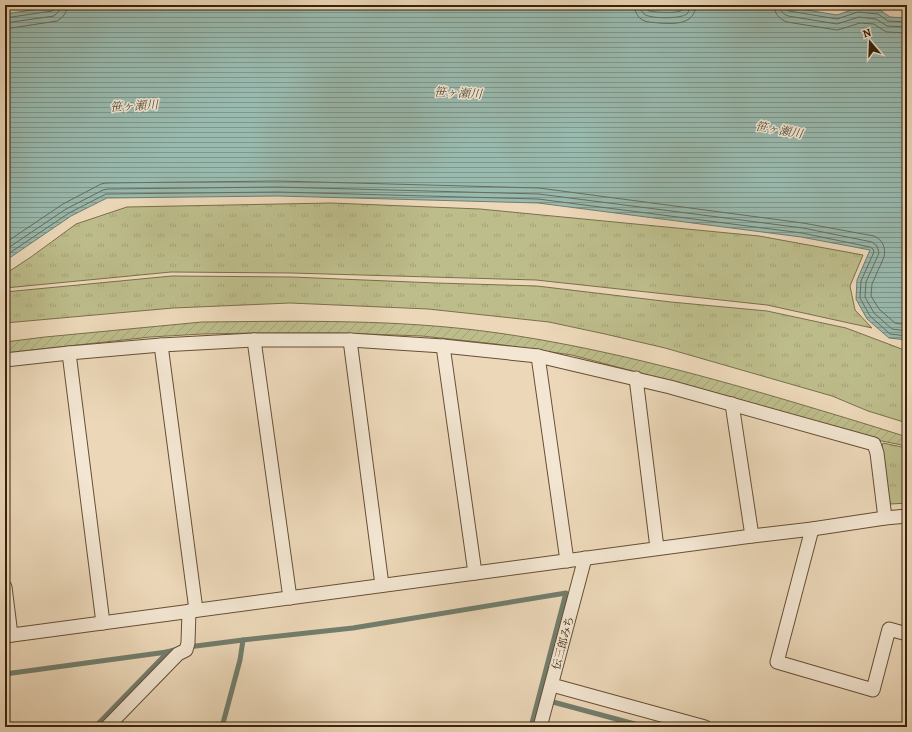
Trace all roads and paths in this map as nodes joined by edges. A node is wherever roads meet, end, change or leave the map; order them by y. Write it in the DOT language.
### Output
graph roads {
  1 [pos="254,340"];
  2 [pos="350,340"];
  3 [pos="161,345"];
  4 [pos="443,346"];
  5 [pos="69,353"];
  6 [pos="538,356"];
  7 [pos="5,360"];
  8 [pos="636,378"];
  9 [pos="732,404"];
  10 [pos="907,516"];
  11 [pos="885,518"];
  12 [pos="812,529"];
  13 [pos="752,536"];
  14 [pos="657,548"];
  15 [pos="586,558"];
  16 [pos="567,561"];
  17 [pos="475,573"];
  18 [pos="382,585"];
  19 [pos="5,587"];
  20 [pos="290,598"];
  21 [pos="193,611"];
  22 [pos="103,623"];
  23 [pos="907,634"];
  24 [pos="8,635"];
  25 [pos="552,685"];
  26 [pos="107,727"];
  27 [pos="540,727"];
  28 [pos="705,727"];
  1 -- 2 [label="street"];
  1 -- 3 [label="street"];
  1 -- 20 [label="street"];
  2 -- 4 [label="street"];
  2 -- 18 [label="street"];
  3 -- 5 [label="street"];
  3 -- 21 [label="street"];
  4 -- 6 [label="street"];
  4 -- 17 [label="street"];
  5 -- 7 [label="street"];
  5 -- 22 [label="street"];
  6 -- 8 [label="street"];
  6 -- 16 [label="street"];
  8 -- 9 [label="street"];
  8 -- 14 [label="street"];
  9 -- 11 [label="street"];
  9 -- 13 [label="street"];
  10 -- 11 [label="street"];
  11 -- 12 [label="street"];
  12 -- 13 [label="street"];
  12 -- 23 [label="street"];
  13 -- 14 [label="street"];
  14 -- 15 [label="street"];
  15 -- 16 [label="street"];
  15 -- 25 [label="street, 伝三郎みち"];
  16 -- 17 [label="street"];
  17 -- 18 [label="street"];
  18 -- 20 [label="street"];
  19 -- 24 [label="street"];
  20 -- 21 [label="street"];
  21 -- 22 [label="street"];
  21 -- 26 [label="street"];
  22 -- 24 [label="street"];
  25 -- 27 [label="street, 伝三郎みち"];
  25 -- 28 [label="street"];
}
